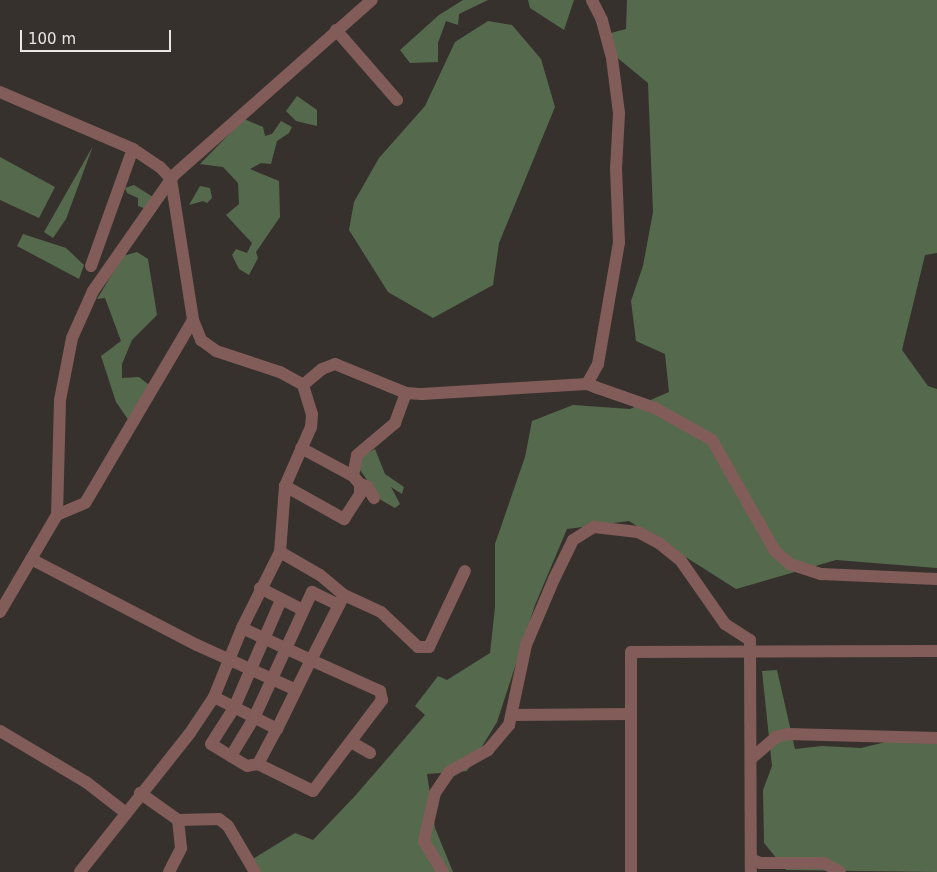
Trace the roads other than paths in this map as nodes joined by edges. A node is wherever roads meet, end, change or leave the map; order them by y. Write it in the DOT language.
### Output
graph roads {
  1 [pos="372,0"];
  2 [pos="592,0"];
  3 [pos="336,30"];
  4 [pos="0,92"];
  5 [pos="397,100"];
  6 [pos="133,149"];
  7 [pos="171,179"];
  8 [pos="90,266"];
  9 [pos="192,320"];
  10 [pos="588,384"];
  11 [pos="303,385"];
  12 [pos="406,393"];
  13 [pos="301,448"];
  14 [pos="357,480"];
  15 [pos="285,486"];
  16 [pos="374,498"];
  17 [pos="57,515"];
  18 [pos="280,552"];
  19 [pos="31,558"];
  20 [pos="465,570"];
  21 [pos="937,579"];
  22 [pos="260,588"];
  23 [pos="282,600"];
  24 [pos="341,600"];
  25 [pos="303,610"];
  26 [pos="0,612"];
  27 [pos="443,620"];
  28 [pos="242,628"];
  29 [pos="427,629"];
  30 [pos="265,638"];
  31 [pos="285,648"];
  32 [pos="937,651"];
  33 [pos="750,653"];
  34 [pos="228,660"];
  35 [pos="311,660"];
  36 [pos="251,668"];
  37 [pos="272,678"];
  38 [pos="296,690"];
  39 [pos="214,696"];
  40 [pos="234,708"];
  41 [pos="630,714"];
  42 [pos="512,715"];
  43 [pos="254,718"];
  44 [pos="277,729"];
  45 [pos="0,731"];
  46 [pos="937,738"];
  47 [pos="351,742"];
  48 [pos="370,754"];
  49 [pos="231,756"];
  50 [pos="752,758"];
  51 [pos="258,764"];
  52 [pos="140,793"];
  53 [pos="126,813"];
  54 [pos="178,820"];
  55 [pos="751,859"];
  56 [pos="80,872"];
  57 [pos="169,872"];
  58 [pos="255,872"];
  59 [pos="443,872"];
  60 [pos="631,872"];
  61 [pos="751,872"];
  62 [pos="840,872"];
  1 -- 3 [label="street"];
  2 -- 10 [label="street"];
  3 -- 5 [label="street"];
  3 -- 7 [label="street"];
  4 -- 6 [label="street"];
  6 -- 7 [label="street"];
  6 -- 8 [label="street"];
  7 -- 9 [label="street"];
  7 -- 17 [label="street"];
  9 -- 11 [label="street"];
  9 -- 17 [label="street"];
  10 -- 12 [label="street"];
  10 -- 21 [label="street"];
  11 -- 12 [label="street"];
  11 -- 13 [label="street"];
  12 -- 14 [label="street"];
  13 -- 14 [label="street"];
  13 -- 15 [label="street"];
  14 -- 15 [label="street"];
  14 -- 16 [label="street"];
  15 -- 18 [label="street"];
  17 -- 19 [label="street"];
  18 -- 22 [label="street"];
  18 -- 24 [label="street"];
  19 -- 26 [label="street"];
  19 -- 34 [label="street"];
  20 -- 27 [label="street"];
  22 -- 23 [label="street"];
  22 -- 28 [label="street"];
  23 -- 25 [label="street"];
  23 -- 30 [label="street"];
  24 -- 25 [label="street"];
  24 -- 27 [label="street"];
  24 -- 35 [label="street"];
  25 -- 31 [label="street"];
  27 -- 29 [label="street"];
  28 -- 30 [label="street"];
  28 -- 34 [label="street"];
  30 -- 31 [label="street"];
  30 -- 36 [label="street"];
  31 -- 35 [label="street"];
  31 -- 37 [label="street"];
  32 -- 33 [label="street"];
  33 -- 41 [label="street"];
  33 -- 42 [label="street"];
  33 -- 50 [label="street"];
  34 -- 36 [label="street"];
  34 -- 39 [label="street"];
  35 -- 38 [label="street"];
  35 -- 47 [label="street"];
  36 -- 37 [label="street"];
  36 -- 40 [label="street"];
  37 -- 38 [label="street"];
  37 -- 43 [label="street"];
  38 -- 44 [label="street"];
  39 -- 40 [label="street"];
  39 -- 52 [label="street"];
  40 -- 43 [label="street"];
  40 -- 49 [label="street"];
  41 -- 42 [label="street"];
  41 -- 60 [label="street"];
  42 -- 59 [label="street"];
  43 -- 44 [label="street"];
  43 -- 49 [label="street"];
  44 -- 51 [label="street"];
  45 -- 53 [label="street"];
  46 -- 50 [label="street"];
  47 -- 48 [label="street"];
  47 -- 51 [label="street"];
  49 -- 51 [label="street"];
  50 -- 55 [label="street"];
  52 -- 53 [label="street"];
  52 -- 54 [label="street"];
  53 -- 56 [label="street"];
  54 -- 57 [label="street"];
  54 -- 58 [label="street"];
  55 -- 61 [label="street"];
  55 -- 62 [label="street"];
}
